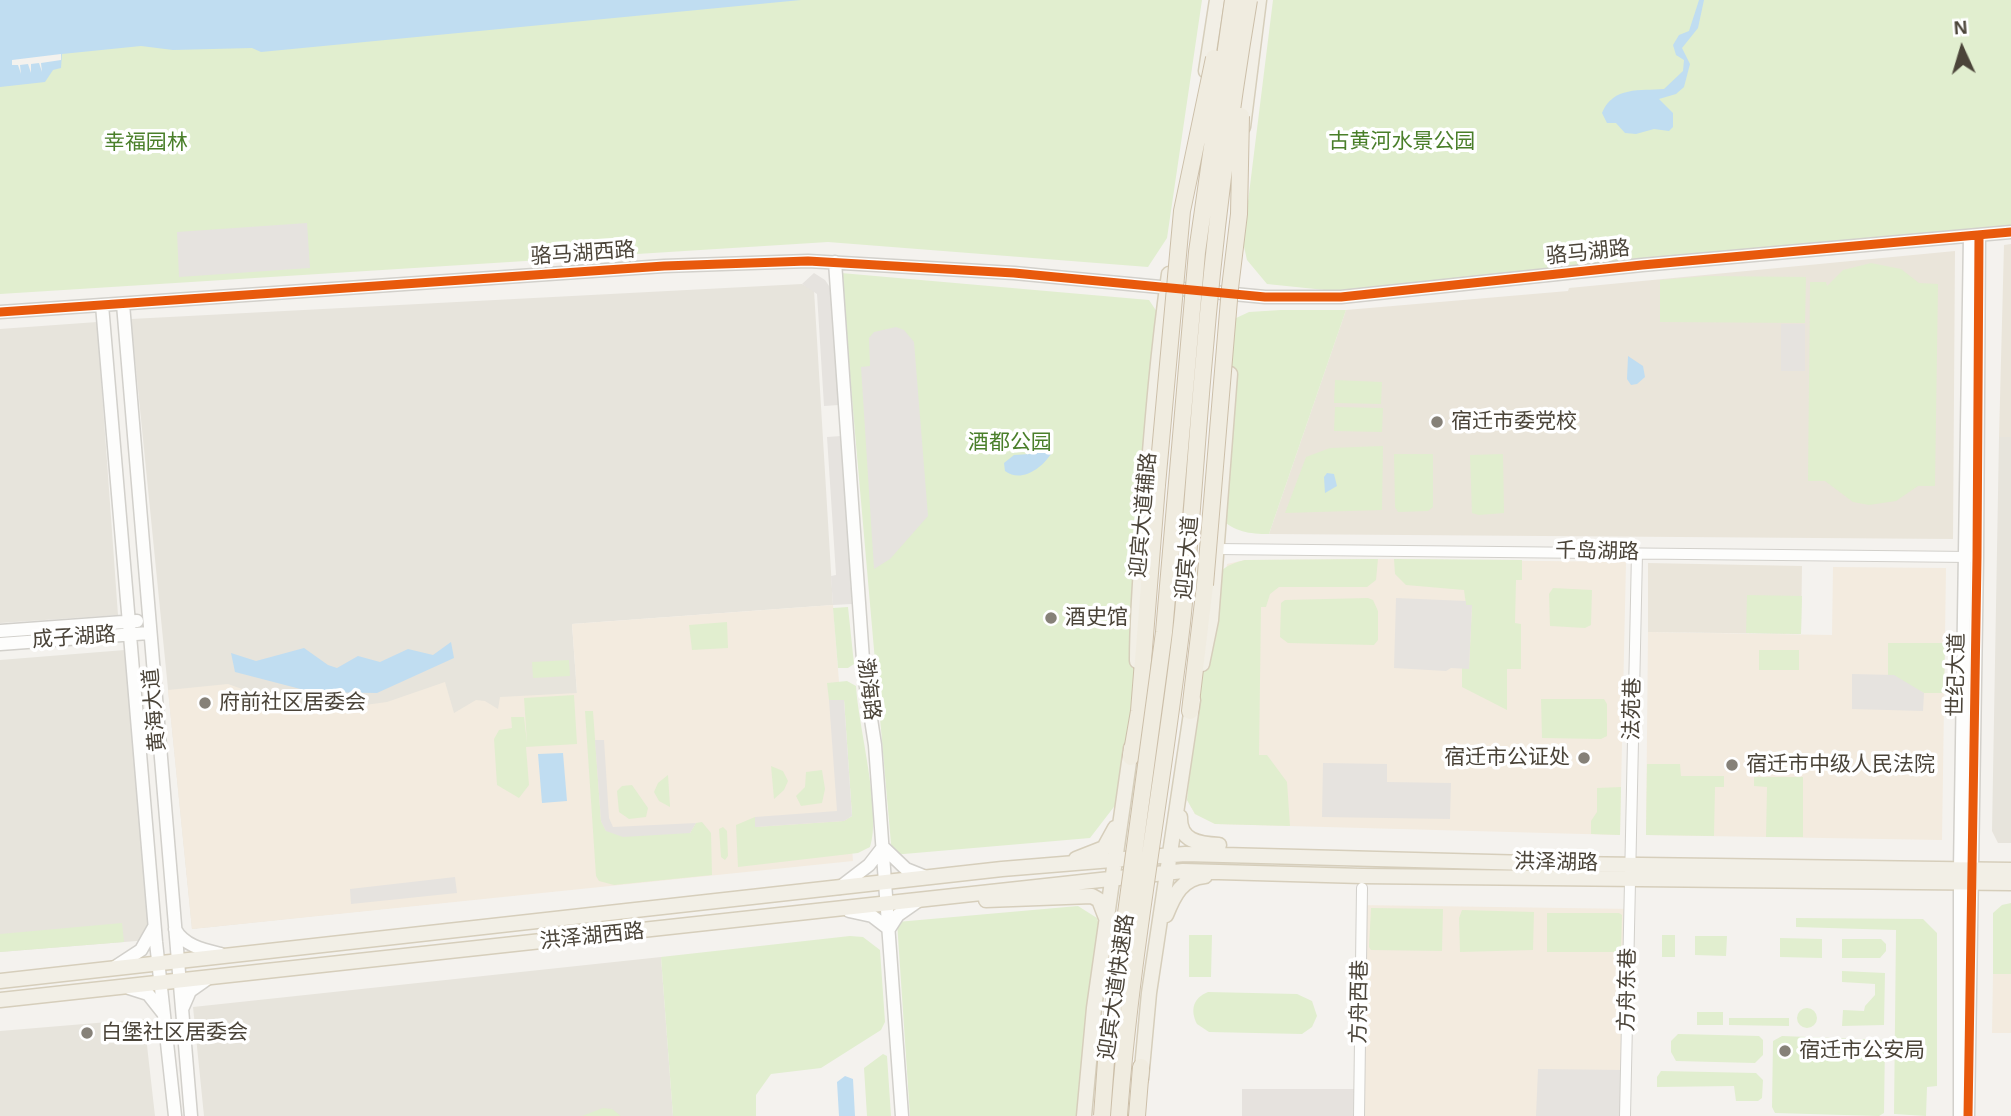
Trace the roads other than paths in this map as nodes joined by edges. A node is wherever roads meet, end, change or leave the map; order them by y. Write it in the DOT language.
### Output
graph roads {
  1 [pos="1217,0"];
  2 [pos="1223,0"];
  3 [pos="1233,0"];
  4 [pos="1250,0"];
  5 [pos="1259,0"];
  6 [pos="2011,232"];
  7 [pos="1975,235"];
  8 [pos="835,262"];
  9 [pos="1230,263"];
  10 [pos="1168,288"];
  11 [pos="1231,294"];
  12 [pos="1386,294"];
  13 [pos="123,304"];
  14 [pos="102,305"];
  15 [pos="0,312"];
  16 [pos="1217,549"];
  17 [pos="1637,553"];
  18 [pos="1972,557"];
  19 [pos="148,627"];
  20 [pos="130,628"];
  21 [pos="0,631"];
  22 [pos="0,644"];
  23 [pos="1190,711"];
  24 [pos="1187,735"];
  25 [pos="1130,757"];
  26 [pos="883,847"];
  27 [pos="1170,855"];
  28 [pos="1136,858"];
  29 [pos="1454,861"];
  30 [pos="1109,862"];
  31 [pos="1002,869"];
  32 [pos="2011,870"];
  33 [pos="1183,871"];
  34 [pos="1630,872"];
  35 [pos="1167,873"];
  36 [pos="1281,873"];
  37 [pos="930,878"];
  38 [pos="1113,879"];
  39 [pos="1966,880"];
  40 [pos="2011,883"];
  41 [pos="886,884"];
  42 [pos="1362,888"];
  43 [pos="837,889"];
  44 [pos="947,898"];
  45 [pos="918,901"];
  46 [pos="887,904"];
  47 [pos="839,909"];
  48 [pos="1107,921"];
  49 [pos="155,923"];
  50 [pos="173,925"];
  51 [pos="889,929"];
  52 [pos="236,956"];
  53 [pos="176,963"];
  54 [pos="159,965"];
  55 [pos="110,970"];
  56 [pos="1152,971"];
  57 [pos="90,972"];
  58 [pos="243,975"];
  59 [pos="207,979"];
  60 [pos="0,981"];
  61 [pos="178,982"];
  62 [pos="161,984"];
  63 [pos="125,987"];
  64 [pos="90,991"];
  65 [pos="0,1000"];
  66 [pos="181,1014"];
  67 [pos="165,1016"];
  68 [pos="1141,1067"];
  69 [pos="175,1116"];
  70 [pos="191,1116"];
  71 [pos="902,1116"];
  72 [pos="1084,1116"];
  73 [pos="1102,1116"];
  74 [pos="1119,1116"];
  75 [pos="1139,1116"];
  76 [pos="1359,1116"];
  77 [pos="1625,1116"];
  78 [pos="1960,1116"];
  79 [pos="1968,1116"];
  1 -- 10 [label="main road, 迎宾大道辅路"];
  2 -- 25 [label="highway, bridge"];
  3 -- 28 [label="highway, 迎宾大道, bridge"];
  4 -- 23 [label="highway, bridge"];
  4 -- 74 [label="highway, 迎宾大道, bridge"];
  5 -- 9 [label="main road"];
  6 -- 7 [label="street, 骆马湖路"];
  7 -- 12 [label="street, 骆马湖路"];
  7 -- 18 [label="street, 世纪大道"];
  8 -- 10 [label="street, 骆马湖西路"];
  8 -- 13 [label="street, 骆马湖西路"];
  8 -- 26 [label="street, 渤海路"];
  9 -- 11 [label="main road"];
  9 -- 12 [label="street"];
  10 -- 11 [label="street, 骆马湖路"];
  10 -- 25 [label="main road, 迎宾大道辅路"];
  11 -- 12 [label="street, 骆马湖路"];
  11 -- 16 [label="main road"];
  13 -- 14 [label="street, 骆马湖西路"];
  13 -- 19 [label="street, 黄海大道"];
  14 -- 15 [label="street, 骆马湖西路"];
  14 -- 20 [label="street, 黄海大道"];
  16 -- 17 [label="street, 千岛湖路"];
  16 -- 23 [label="main road"];
  17 -- 18 [label="street, 千岛湖路"];
  17 -- 34 [label="street, 法苑巷"];
  18 -- 39 [label="street, 世纪大道"];
  19 -- 20 [label="street, 成子湖路"];
  19 -- 50 [label="street, 黄海大道"];
  20 -- 21 [label="street, 成子湖路"];
  20 -- 22 [label="street, 成子湖路"];
  20 -- 49 [label="street, 黄海大道"];
  23 -- 24 [label="main road"];
  24 -- 27 [label="main road"];
  24 -- 29 [label="main road"];
  25 -- 30 [label="main road, 迎宾大道辅路"];
  25 -- 31 [label="main road"];
  26 -- 37 [label="street"];
  26 -- 41 [label="street, 渤海路"];
  26 -- 43 [label="street"];
  27 -- 29 [label="main road, 洪泽湖路"];
  27 -- 30 [label="main road, 洪泽湖路"];
  27 -- 35 [label="main road"];
  28 -- 73 [label="highway, 迎宾大道快速路, bridge"];
  29 -- 34 [label="main road, 洪泽湖路"];
  30 -- 31 [label="main road, 洪泽湖西路"];
  30 -- 38 [label="main road, 迎宾大道辅路"];
  31 -- 37 [label="main road, 洪泽湖西路"];
  32 -- 39 [label="main road, 洪泽湖路"];
  33 -- 35 [label="main road, 洪泽湖西路"];
  33 -- 36 [label="main road, 洪泽湖路"];
  34 -- 36 [label="main road, 洪泽湖路"];
  34 -- 39 [label="main road, 洪泽湖路"];
  34 -- 39 [label="main road, 洪泽湖路"];
  34 -- 77 [label="street, 方舟东巷"];
  35 -- 38 [label="main road, 洪泽湖西路"];
  35 -- 56 [label="main road"];
  36 -- 56 [label="main road"];
  37 -- 41 [label="main road, 洪泽湖西路"];
  38 -- 44 [label="main road, 洪泽湖西路"];
  38 -- 48 [label="main road, 迎宾大道辅路"];
  39 -- 40 [label="main road, 洪泽湖路"];
  39 -- 78 [label="street, 世纪大道"];
  39 -- 79 [label="street, 世纪大道"];
  41 -- 43 [label="main road, 洪泽湖西路"];
  41 -- 46 [label="street, 渤海路"];
  42 -- 76 [label="street, 方舟西巷"];
  43 -- 52 [label="main road, 洪泽湖西路"];
  44 -- 45 [label="main road, 洪泽湖西路"];
  44 -- 48 [label="main road"];
  45 -- 46 [label="main road, 洪泽湖西路"];
  45 -- 51 [label="street"];
  46 -- 47 [label="main road, 洪泽湖西路"];
  46 -- 51 [label="street, 渤海路"];
  47 -- 51 [label="street"];
  47 -- 58 [label="main road, 洪泽湖西路"];
  48 -- 72 [label="main road, 迎宾大道辅路"];
  49 -- 54 [label="street, 黄海大道"];
  49 -- 55 [label="street"];
  50 -- 52 [label="street"];
  50 -- 53 [label="street, 黄海大道"];
  51 -- 71 [label="street, 渤海路"];
  52 -- 53 [label="main road, 洪泽湖西路"];
  52 -- 58 [label="main road"];
  53 -- 54 [label="main road, 洪泽湖西路"];
  53 -- 61 [label="street, 黄海大道"];
  54 -- 55 [label="main road, 洪泽湖西路"];
  54 -- 62 [label="street, 黄海大道"];
  55 -- 57 [label="main road, 洪泽湖西路"];
  56 -- 68 [label="main road"];
  57 -- 60 [label="main road, 洪泽湖西路"];
  57 -- 64 [label="main road"];
  58 -- 59 [label="main road, 洪泽湖西路"];
  59 -- 61 [label="main road, 洪泽湖西路"];
  59 -- 66 [label="street"];
  61 -- 62 [label="main road, 洪泽湖西路"];
  61 -- 66 [label="street, 黄海大道"];
  62 -- 63 [label="main road, 洪泽湖西路"];
  62 -- 67 [label="street, 黄海大道"];
  63 -- 64 [label="main road, 洪泽湖西路"];
  63 -- 67 [label="street"];
  64 -- 65 [label="main road, 洪泽湖西路"];
  66 -- 70 [label="street, 黄海大道"];
  67 -- 69 [label="street, 黄海大道"];
  68 -- 75 [label="highway"];
}
